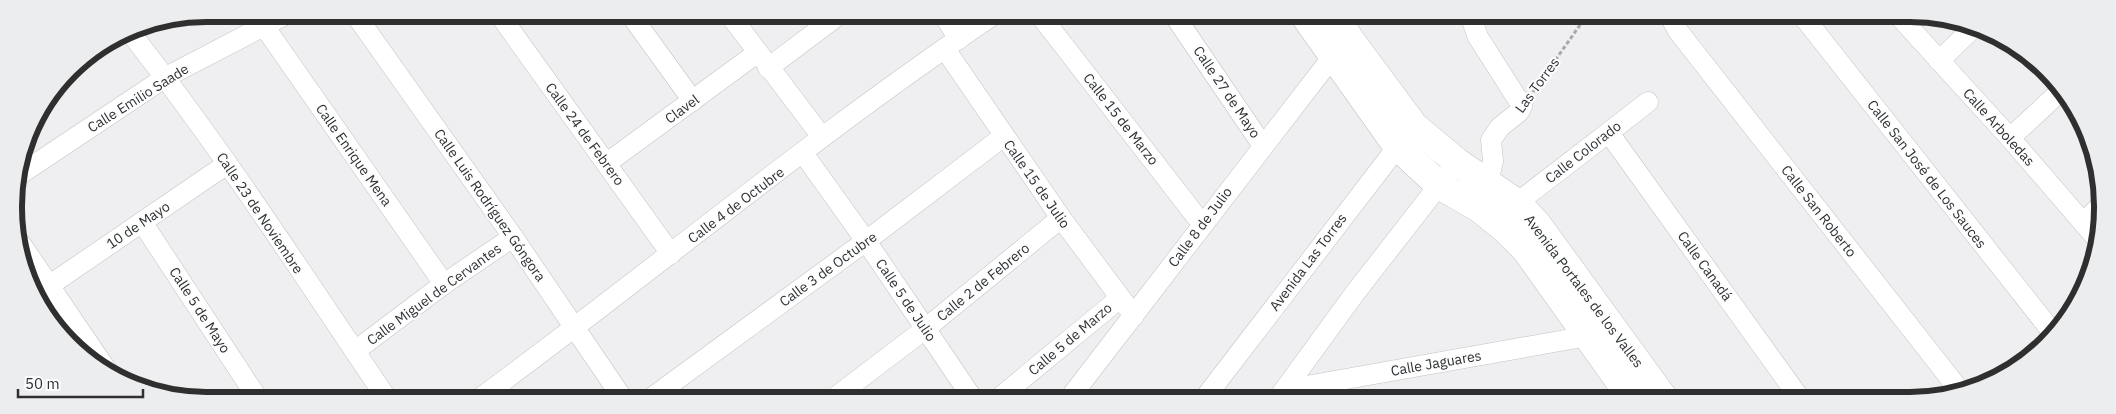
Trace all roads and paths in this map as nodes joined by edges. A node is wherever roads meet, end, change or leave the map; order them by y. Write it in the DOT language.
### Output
graph roads {
  1 [pos="272,22"];
  2 [pos="361,22"];
  3 [pos="505,22"];
  4 [pos="636,22"];
  5 [pos="734,22"];
  6 [pos="823,22"];
  7 [pos="945,22"];
  8 [pos="984,22"];
  9 [pos="1046,22"];
  10 [pos="1179,22"];
  11 [pos="1309,22"];
  12 [pos="1339,22"];
  13 [pos="1473,22"];
  14 [pos="1581,22"];
  15 [pos="1808,22"];
  16 [pos="1904,22"];
  17 [pos="1675,23"];
  18 [pos="264,26"];
  19 [pos="1969,32"];
  20 [pos="134,38"];
  21 [pos="952,44"];
  22 [pos="1333,56"];
  23 [pos="763,60"];
  24 [pos="1939,61"];
  25 [pos="166,78"];
  26 [pos="2056,96"];
  27 [pos="693,101"];
  28 [pos="1648,102"];
  29 [pos="1522,106"];
  30 [pos="1608,133"];
  31 [pos="1004,136"];
  32 [pos="1405,136"];
  33 [pos="822,137"];
  34 [pos="2010,138"];
  35 [pos="1263,146"];
  36 [pos="803,153"];
  37 [pos="1457,162"];
  38 [pos="606,163"];
  39 [pos="227,164"];
  40 [pos="26,169"];
  41 [pos="1488,183"];
  42 [pos="1439,185"];
  43 [pos="1517,203"];
  44 [pos="2094,212"];
  45 [pos="1061,218"];
  46 [pos="142,222"];
  47 [pos="2083,223"];
  48 [pos="1202,224"];
  49 [pos="2092,233"];
  50 [pos="514,237"];
  51 [pos="866,240"];
  52 [pos="671,254"];
  53 [pos="29,256"];
  54 [pos="444,284"];
  55 [pos="50,285"];
  56 [pos="1120,298"];
  57 [pos="1134,316"];
  58 [pos="576,328"];
  59 [pos="2049,328"];
  60 [pos="925,330"];
  61 [pos="1588,336"];
  62 [pos="355,351"];
  63 [pos="96,354"];
  64 [pos="1956,385"];
  65 [pos="253,392"];
  66 [pos="382,392"];
  67 [pos="489,392"];
  68 [pos="618,392"];
  69 [pos="660,392"];
  70 [pos="842,392"];
  71 [pos="968,392"];
  72 [pos="1006,392"];
  73 [pos="1074,392"];
  74 [pos="1209,392"];
  75 [pos="1283,392"];
  76 [pos="1297,392"];
  77 [pos="1627,392"];
  78 [pos="1659,392"];
  79 [pos="1795,392"];
  1 -- 18 [label="street, Calle Emilio Saade"];
  2 -- 50 [label="street, Calle Luis Rodríguez Góngora"];
  3 -- 38 [label="street, Calle 24 de Febrero"];
  4 -- 27 [label="street"];
  5 -- 23 [label="street"];
  6 -- 23 [label="street, Clavel"];
  7 -- 21 [label="street, Calle 15 de Julio"];
  8 -- 21 [label="street, Calle 4 de Octubre"];
  9 -- 48 [label="street, Calle 15 de Marzo"];
  10 -- 35 [label="street, Calle 27 de Mayo"];
  11 -- 22 [label="street, Avenida Portales de los Valles"];
  12 -- 32 [label="street, Avenida Portales de los Valles"];
  13 -- 29 [label="street"];
  14 -- 29 [label="path, Las Torres"];
  15 -- 59 [label="street, Calle San José de Los Sauces"];
  16 -- 24 [label="street, Calle Arboledas"];
  17 -- 64 [label="street, Calle San Roberto"];
  18 -- 25 [label="street, Calle Emilio Saade"];
  18 -- 54 [label="street, Calle Enrique Mena"];
  19 -- 24 [label="street"];
  20 -- 25 [label="street, Calle 23 de Noviembre"];
  21 -- 31 [label="street, Calle 15 de Julio"];
  21 -- 33 [label="street, Calle 4 de Octubre"];
  22 -- 32 [label="street, Avenida Portales de los Valles"];
  22 -- 35 [label="street, Calle 8 de Julio"];
  23 -- 27 [label="street, Clavel"];
  23 -- 33 [label="street"];
  24 -- 34 [label="street, Calle Arboledas"];
  25 -- 39 [label="street, Calle 23 de Noviembre"];
  25 -- 40 [label="street, Calle Emilio Saade"];
  26 -- 34 [label="street"];
  27 -- 38 [label="street, Clavel"];
  28 -- 30 [label="street, Calle Colorado"];
  29 -- 41 [label="street, Las Torres"];
  30 -- 43 [label="street, Calle Colorado"];
  30 -- 79 [label="street, Calle Canadá"];
  31 -- 45 [label="street, Calle 15 de Julio"];
  31 -- 51 [label="street, Calle 3 de Octubre"];
  32 -- 37 [label="street, Avenida Portales de los Valles"];
  32 -- 42 [label="street, Avenida Portales de los Valles"];
  32 -- 74 [label="street, Avenida Las Torres"];
  33 -- 36 [label="street, Calle 4 de Octubre"];
  34 -- 47 [label="street, Calle Arboledas"];
  35 -- 48 [label="street, Calle 8 de Julio"];
  36 -- 51 [label="street, Calle 5 de Julio"];
  36 -- 52 [label="street, Calle 4 de Octubre"];
  37 -- 41 [label="street, Avenida Portales de los Valles"];
  37 -- 42 [label="street"];
  38 -- 52 [label="street, Calle 24 de Febrero"];
  39 -- 46 [label="street, 10 de Mayo"];
  39 -- 62 [label="street, Calle 23 de Noviembre"];
  41 -- 43 [label="street, Avenida Portales de los Valles"];
  42 -- 61 [label="street, Avenida Portales de los Valles"];
  42 -- 75 [label="street"];
  43 -- 78 [label="street, Avenida Portales de los Valles"];
  44 -- 47 [label="street"];
  45 -- 56 [label="street, Calle 15 de Julio"];
  45 -- 60 [label="street, Calle 2 de Febrero"];
  46 -- 55 [label="street, 10 de Mayo"];
  46 -- 65 [label="street, Calle 5 de Mayo"];
  47 -- 49 [label="street, Calle Arboledas"];
  48 -- 57 [label="street, Calle 8 de Julio"];
  50 -- 54 [label="street, Calle Miguel de Cervantes"];
  50 -- 58 [label="street, Calle Luis Rodríguez Góngora"];
  51 -- 60 [label="street, Calle 5 de Julio"];
  51 -- 69 [label="street, Calle 3 de Octubre"];
  52 -- 58 [label="street, Calle 4 de Octubre"];
  53 -- 55 [label="street"];
  54 -- 62 [label="street, Calle Miguel de Cervantes"];
  55 -- 63 [label="street"];
  56 -- 57 [label="street, Calle 15 de Julio"];
  56 -- 72 [label="street, Calle 5 de Marzo"];
  57 -- 73 [label="street, Calle 8 de Julio"];
  58 -- 67 [label="street, Calle 4 de Octubre"];
  58 -- 68 [label="street, Calle Luis Rodríguez Góngora"];
  60 -- 70 [label="street, Calle 2 de Febrero"];
  60 -- 71 [label="street, Calle 5 de Julio"];
  61 -- 76 [label="street, Calle Jaguares"];
  61 -- 77 [label="street, Avenida Portales de los Valles"];
  62 -- 66 [label="street, Calle 23 de Noviembre"];
}
